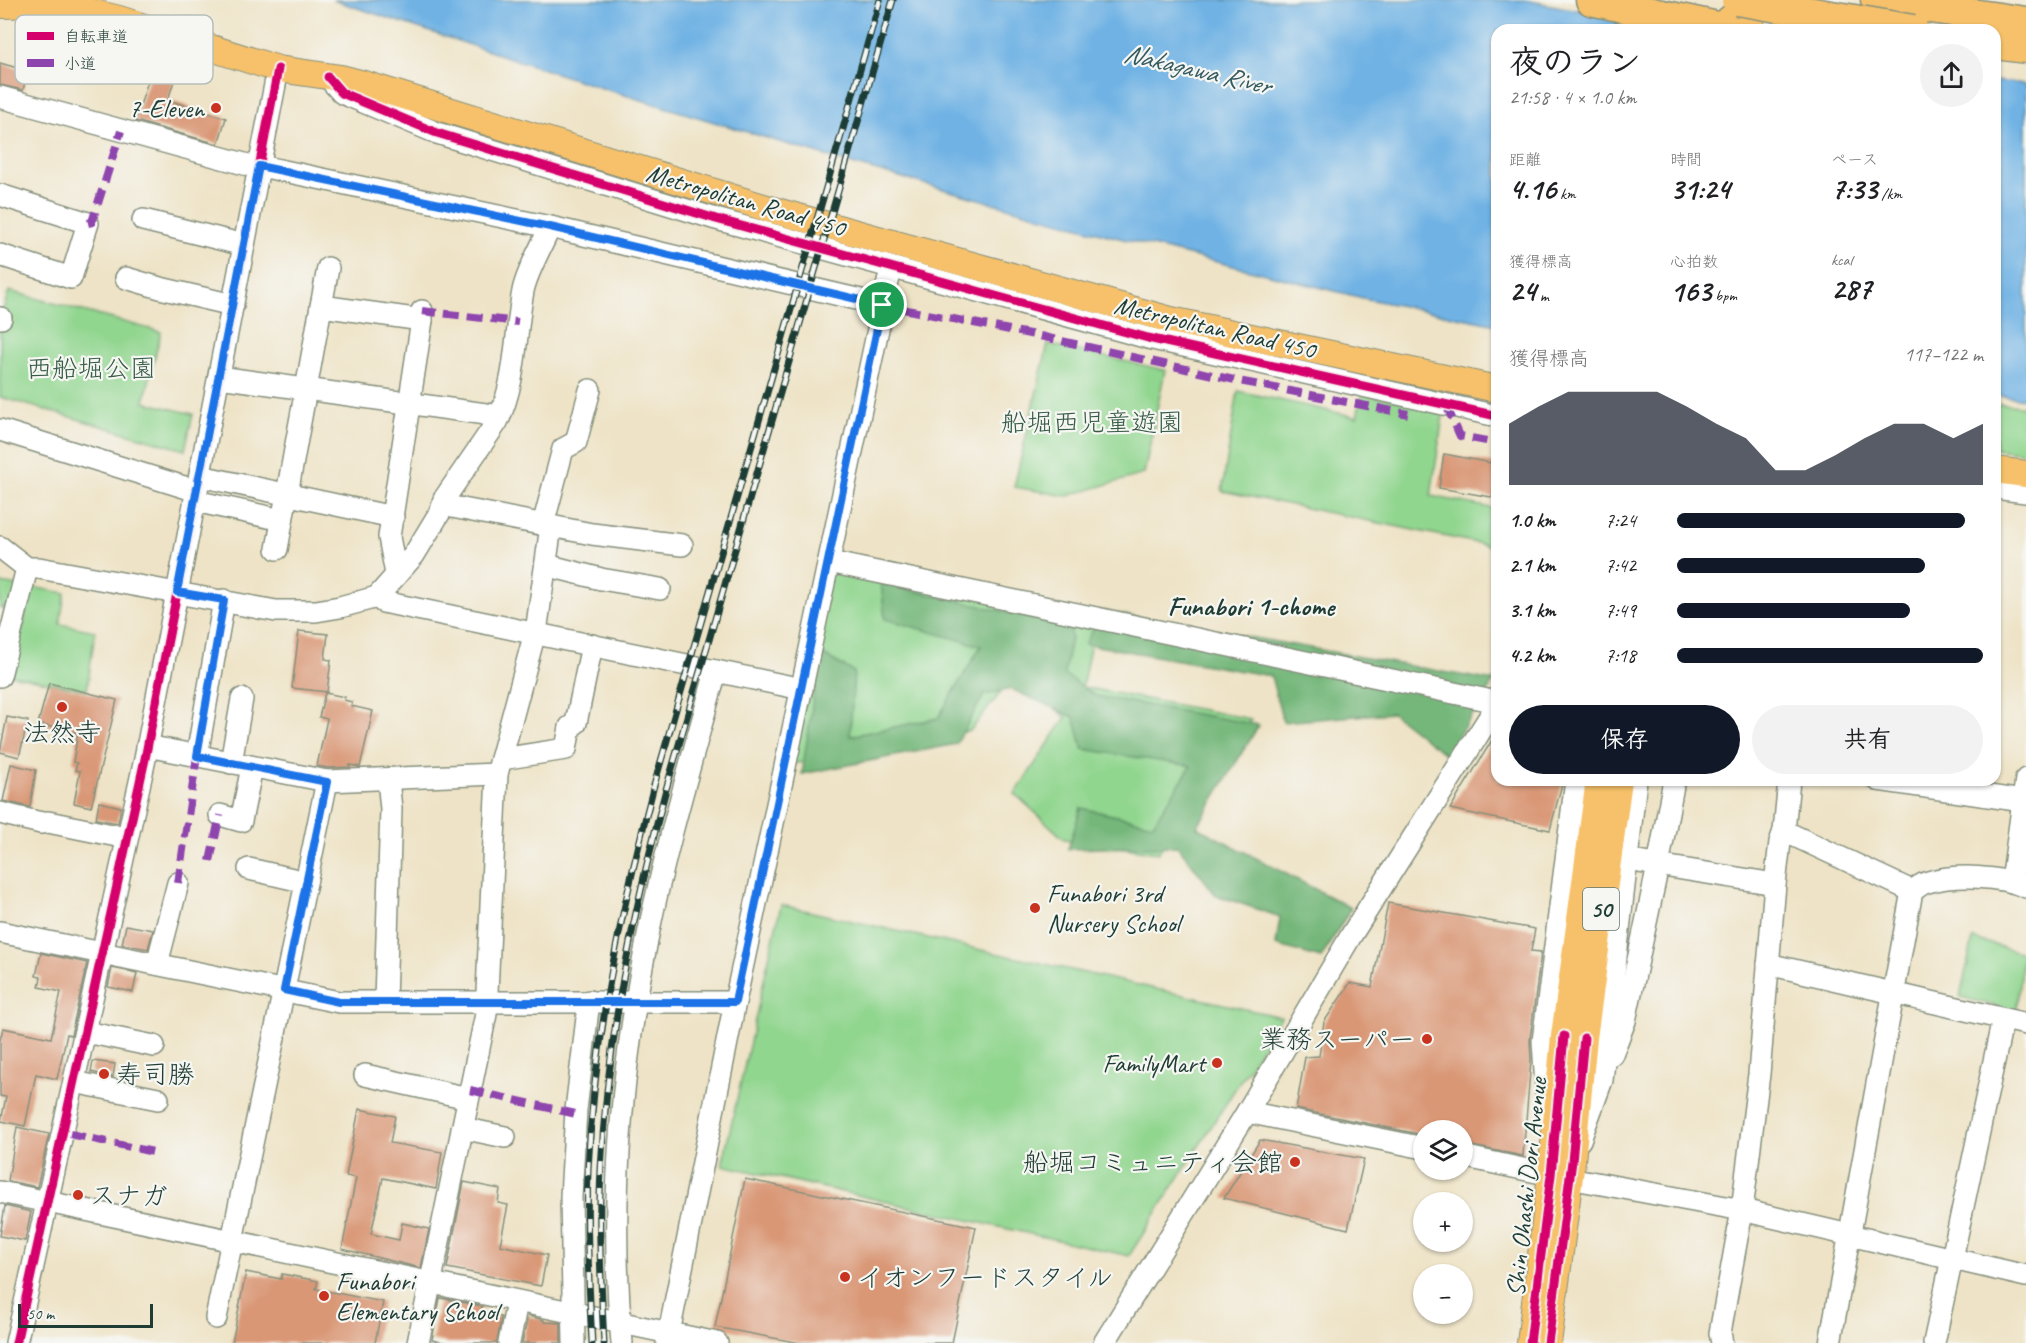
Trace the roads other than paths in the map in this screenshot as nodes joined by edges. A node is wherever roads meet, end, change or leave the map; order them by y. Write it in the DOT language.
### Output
graph roads {
  1 [pos="1591,0"];
  2 [pos="1737,0"];
  3 [pos="1753,0"];
  4 [pos="1876,0"];
  5 [pos="0,5"];
  6 [pos="103,15"];
  7 [pos="1731,22"];
  8 [pos="2026,22"];
  9 [pos="1879,24"];
  10 [pos="2001,45"];
  11 [pos="2026,48"];
  12 [pos="213,49"];
  13 [pos="278,69"];
  14 [pos="328,77"];
  15 [pos="0,97"];
  16 [pos="259,166"];
  17 [pos="0,195"];
  18 [pos="143,220"];
  19 [pos="550,227"];
  20 [pos="244,245"];
  21 [pos="0,255"];
  22 [pos="328,267"];
  23 [pos="891,268"];
  24 [pos="126,278"];
  25 [pos="232,305"];
  26 [pos="882,305"];
  27 [pos="321,306"];
  28 [pos="219,377"];
  29 [pos="1491,388"];
  30 [pos="306,389"];
  31 [pos="590,390"];
  32 [pos="410,404"];
  33 [pos="1491,415"];
  34 [pos="500,416"];
  35 [pos="0,430"];
  36 [pos="2001,471"];
  37 [pos="2026,474"];
  38 [pos="198,489"];
  39 [pos="2001,489"];
  40 [pos="2026,492"];
  41 [pos="287,495"];
  42 [pos="442,505"];
  43 [pos="393,518"];
  44 [pos="282,520"];
  45 [pos="547,526"];
  46 [pos="682,545"];
  47 [pos="0,547"];
  48 [pos="277,549"];
  49 [pos="829,562"];
  50 [pos="546,566"];
  51 [pos="27,568"];
  52 [pos="396,574"];
  53 [pos="660,589"];
  54 [pos="177,592"];
  55 [pos="376,597"];
  56 [pos="224,600"];
  57 [pos="534,633"];
  58 [pos="592,645"];
  59 [pos="716,671"];
  60 [pos="0,676"];
  61 [pos="802,689"];
  62 [pos="242,699"];
  63 [pos="1491,709"];
  64 [pos="1491,716"];
  65 [pos="147,746"];
  66 [pos="197,756"];
  67 [pos="231,763"];
  68 [pos="499,766"];
  69 [pos="252,767"];
  70 [pos="388,779"];
  71 [pos="2026,779"];
  72 [pos="327,782"];
  73 [pos="1575,786"];
  74 [pos="1598,786"];
  75 [pos="1618,786"];
  76 [pos="1635,786"];
  77 [pos="1673,786"];
  78 [pos="1788,786"];
  79 [pos="1919,786"];
  80 [pos="2023,801"];
  81 [pos="0,813"];
  82 [pos="220,815"];
  83 [pos="1784,831"];
  84 [pos="127,838"];
  85 [pos="1626,860"];
  86 [pos="1658,866"];
  87 [pos="249,869"];
  88 [pos="306,882"];
  89 [pos="178,883"];
  90 [pos="1775,884"];
  91 [pos="2019,884"];
  92 [pos="1912,891"];
  93 [pos="0,932"];
  94 [pos="102,953"];
  95 [pos="157,964"];
  96 [pos="1768,964"];
  97 [pos="284,990"];
  98 [pos="1893,993"];
  99 [pos="385,1001"];
  100 [pos="486,1001"];
  101 [pos="589,1001"];
  102 [pos="637,1001"];
  103 [pos="735,1002"];
  104 [pos="2003,1019"];
  105 [pos="2026,1024"];
  106 [pos="86,1032"];
  107 [pos="1574,1037"];
  108 [pos="154,1046"];
  109 [pos="365,1075"];
  110 [pos="1602,1080"];
  111 [pos="74,1082"];
  112 [pos="468,1098"];
  113 [pos="158,1099"];
  114 [pos="1247,1112"];
  115 [pos="462,1128"];
  116 [pos="505,1137"];
  117 [pos="1413,1146"];
  118 [pos="1473,1157"];
  119 [pos="1561,1169"];
  120 [pos="0,1192"];
  121 [pos="47,1202"];
  122 [pos="1742,1210"];
  123 [pos="1850,1235"];
  124 [pos="233,1240"];
  125 [pos="1952,1258"];
  126 [pos="2026,1276"];
  127 [pos="430,1282"];
  128 [pos="517,1302"];
  129 [pos="573,1313"];
  130 [pos="216,1318"];
  131 [pos="621,1333"];
  132 [pos="667,1338"];
  133 [pos="16,1343"];
  134 [pos="418,1343"];
  135 [pos="508,1343"];
  136 [pos="574,1343"];
  137 [pos="717,1343"];
  138 [pos="1104,1343"];
  139 [pos="1530,1343"];
  140 [pos="1548,1343"];
  141 [pos="1722,1343"];
  142 [pos="1830,1343"];
  143 [pos="1934,1343"];
  1 -- 7 [label="highway"];
  2 -- 9 [label="highway, bridge"];
  3 -- 7 [label="highway"];
  4 -- 8 [label="highway"];
  5 -- 6 [label="main road, Metropolitan Road 450"];
  10 -- 11 [label="highway"];
  12 -- 13 [label="main road, Metropolitan Road 450"];
  13 -- 14 [label="main road, Metropolitan Road 450"];
  13 -- 16 [label="street"];
  14 -- 23 [label="street"];
  14 -- 29 [label="main road, Metropolitan Road 450"];
  15 -- 16 [label="street"];
  16 -- 19 [label="street"];
  16 -- 20 [label="street"];
  17 -- 21 [label="street"];
  18 -- 20 [label="street"];
  19 -- 26 [label="street"];
  19 -- 34 [label="street"];
  20 -- 25 [label="street"];
  22 -- 27 [label="street"];
  23 -- 26 [label="street"];
  23 -- 33 [label="street"];
  24 -- 25 [label="street"];
  25 -- 28 [label="street"];
  26 -- 49 [label="street"];
  27 -- 30 [label="street"];
  27 -- 32 [label="street"];
  28 -- 30 [label="street"];
  28 -- 38 [label="street"];
  30 -- 32 [label="street"];
  30 -- 41 [label="street"];
  31 -- 45 [label="street"];
  32 -- 34 [label="street"];
  32 -- 43 [label="street"];
  34 -- 42 [label="street"];
  35 -- 38 [label="street"];
  36 -- 37 [label="main road"];
  38 -- 41 [label="street"];
  38 -- 44 [label="street"];
  38 -- 54 [label="street"];
  39 -- 40 [label="street"];
  41 -- 43 [label="street"];
  41 -- 44 [label="street"];
  42 -- 45 [label="street"];
  42 -- 52 [label="street"];
  43 -- 52 [label="street"];
  44 -- 48 [label="street"];
  45 -- 46 [label="street"];
  45 -- 50 [label="street"];
  47 -- 51 [label="street"];
  49 -- 61 [label="street"];
  49 -- 63 [label="street"];
  50 -- 53 [label="street"];
  50 -- 57 [label="street"];
  51 -- 54 [label="street"];
  51 -- 60 [label="street"];
  52 -- 55 [label="street"];
  54 -- 56 [label="street"];
  54 -- 65 [label="street"];
  55 -- 56 [label="street"];
  55 -- 57 [label="street"];
  56 -- 66 [label="street"];
  57 -- 58 [label="street"];
  57 -- 68 [label="street"];
  58 -- 59 [label="street"];
  58 -- 68 [label="street"];
  59 -- 61 [label="street"];
  59 -- 102 [label="street"];
  61 -- 103 [label="street"];
  62 -- 67 [label="street"];
  64 -- 114 [label="street"];
  65 -- 66 [label="street"];
  65 -- 84 [label="street"];
  66 -- 67 [label="street"];
  67 -- 69 [label="street"];
  68 -- 70 [label="street"];
  68 -- 100 [label="street"];
  69 -- 72 [label="street"];
  69 -- 82 [label="street"];
  70 -- 72 [label="street"];
  70 -- 99 [label="street"];
  71 -- 80 [label="street"];
  72 -- 88 [label="street"];
  73 -- 119 [label="street"];
  74 -- 107 [label="main road, Shin Ohashi Dori Avenue / 50"];
  75 -- 107 [label="main road, Shin Ohashi Dori Avenue / 50"];
  76 -- 85 [label="street"];
  77 -- 86 [label="street"];
  78 -- 83 [label="street"];
  79 -- 80 [label="street"];
  80 -- 91 [label="street"];
  81 -- 84 [label="street"];
  83 -- 90 [label="street"];
  83 -- 92 [label="street"];
  84 -- 94 [label="street"];
  85 -- 86 [label="street"];
  85 -- 110 [label="street"];
  86 -- 90 [label="street"];
  86 -- 110 [label="street"];
  87 -- 88 [label="street"];
  88 -- 97 [label="street"];
  89 -- 95 [label="street"];
  90 -- 96 [label="street"];
  91 -- 92 [label="street"];
  92 -- 98 [label="street"];
  93 -- 94 [label="street"];
  94 -- 95 [label="street"];
  94 -- 106 [label="street"];
  95 -- 97 [label="street"];
  96 -- 98 [label="street"];
  96 -- 122 [label="street"];
  97 -- 99 [label="street"];
  97 -- 124 [label="street"];
  98 -- 104 [label="street"];
  98 -- 123 [label="street"];
  99 -- 100 [label="street"];
  100 -- 101 [label="street"];
  100 -- 112 [label="street"];
  101 -- 102 [label="street"];
  101 -- 129 [label="street"];
  102 -- 103 [label="street"];
  102 -- 131 [label="street"];
  103 -- 132 [label="street"];
  104 -- 105 [label="street"];
  104 -- 125 [label="street"];
  106 -- 108 [label="street"];
  106 -- 111 [label="street"];
  107 -- 119 [label="main road, Shin Ohashi Dori Avenue / 50"];
  109 -- 112 [label="street"];
  110 -- 119 [label="street"];
  111 -- 113 [label="street"];
  111 -- 121 [label="street"];
  112 -- 115 [label="street"];
  114 -- 117 [label="street"];
  114 -- 138 [label="street"];
  115 -- 116 [label="street"];
  115 -- 127 [label="street"];
  118 -- 119 [label="street"];
  119 -- 122 [label="street"];
  119 -- 139 [label="main road, Shin Ohashi Dori Avenue / 50"];
  119 -- 140 [label="main road, Shin Ohashi Dori Avenue / 50"];
  120 -- 121 [label="street"];
  121 -- 124 [label="street"];
  121 -- 133 [label="street"];
  122 -- 123 [label="street"];
  122 -- 141 [label="street"];
  123 -- 125 [label="street"];
  123 -- 142 [label="street"];
  124 -- 127 [label="street"];
  124 -- 130 [label="street"];
  125 -- 126 [label="street"];
  125 -- 143 [label="street"];
  127 -- 128 [label="street"];
  127 -- 134 [label="street"];
  128 -- 129 [label="street"];
  128 -- 135 [label="street"];
  129 -- 131 [label="street"];
  129 -- 136 [label="street"];
  131 -- 132 [label="street"];
  132 -- 137 [label="street"];
}
